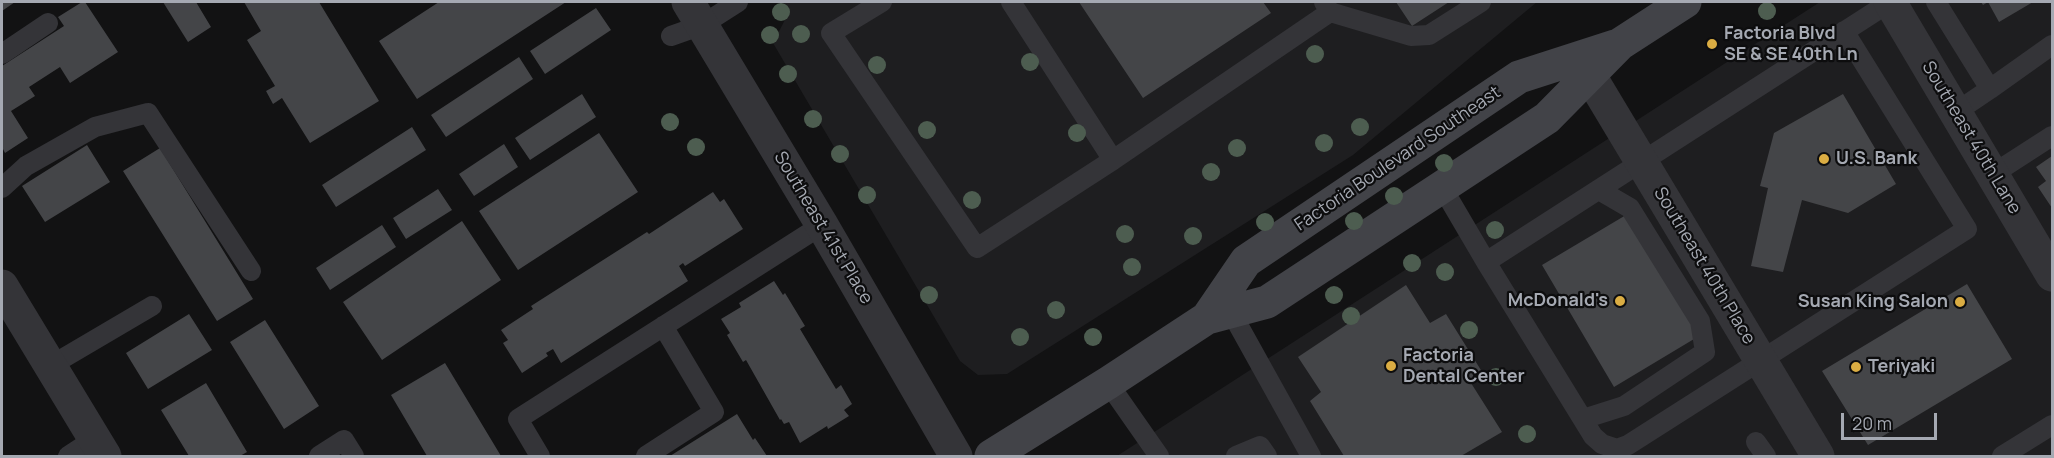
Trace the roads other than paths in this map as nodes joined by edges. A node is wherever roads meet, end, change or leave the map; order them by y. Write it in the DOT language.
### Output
graph roads {
  1 [pos="738,2"];
  2 [pos="882,2"];
  3 [pos="1011,2"];
  4 [pos="1481,2"];
  5 [pos="1685,2"];
  6 [pos="1890,2"];
  7 [pos="1936,2"];
  8 [pos="1327,7"];
  9 [pos="695,13"];
  10 [pos="48,23"];
  11 [pos="1844,31"];
  12 [pos="670,36"];
  13 [pos="1620,44"];
  14 [pos="2052,45"];
  15 [pos="2,54"];
  16 [pos="1590,75"];
  17 [pos="1990,89"];
  18 [pos="1956,112"];
  19 [pos="2052,136"];
  20 [pos="1113,160"];
  21 [pos="1642,163"];
  22 [pos="1993,174"];
  23 [pos="1442,187"];
  24 [pos="2,188"];
  25 [pos="1599,190"];
  26 [pos="822,225"];
  27 [pos="1486,262"];
  28 [pos="251,271"];
  29 [pos="2052,275"];
  30 [pos="2,286"];
  31 [pos="152,306"];
  32 [pos="1219,315"];
  33 [pos="663,326"];
  34 [pos="1760,360"];
  35 [pos="50,366"];
  36 [pos="1108,383"];
  37 [pos="1583,419"];
  38 [pos="2052,425"];
  39 [pos="89,451"];
  40 [pos="319,456"];
  41 [pos="354,456"];
  42 [pos="540,456"];
  43 [pos="646,456"];
  44 [pos="956,456"];
  45 [pos="991,456"];
  46 [pos="1159,456"];
  47 [pos="1236,456"];
  48 [pos="1267,456"];
  49 [pos="1311,456"];
  50 [pos="1818,456"];
  51 [pos="2002,456"];
  1 -- 9 [label="lane"];
  2 -- 20 [label="lane"];
  3 -- 20 [label="lane"];
  4 -- 8 [label="lane"];
  5 -- 13 [label="main road, Factoria Boulevard Southeast"];
  6 -- 11 [label="lane"];
  6 -- 18 [label="street, Southeast 40th Lane"];
  7 -- 17 [label="lane"];
  8 -- 20 [label="lane"];
  9 -- 12 [label="lane"];
  9 -- 26 [label="street, Southeast 41st Place"];
  10 -- 15 [label="lane"];
  11 -- 21 [label="lane"];
  11 -- 34 [label="lane"];
  13 -- 16 [label="main road, Factoria Boulevard Southeast"];
  13 -- 32 [label="main road, Factoria Boulevard Southeast"];
  14 -- 17 [label="lane"];
  16 -- 21 [label="street, Southeast 40th Place"];
  16 -- 23 [label="main road, Factoria Boulevard Southeast"];
  17 -- 18 [label="lane"];
  18 -- 22 [label="street, Southeast 40th Lane"];
  19 -- 22 [label="lane"];
  21 -- 25 [label="lane"];
  21 -- 34 [label="street, Southeast 40th Place"];
  22 -- 29 [label="street, Southeast 40th Lane"];
  23 -- 27 [label="lane"];
  23 -- 32 [label="main road, Factoria Boulevard Southeast"];
  24 -- 28 [label="lane"];
  25 -- 27 [label="lane"];
  25 -- 37 [label="lane"];
  26 -- 33 [label="lane"];
  26 -- 44 [label="street, Southeast 41st Place"];
  27 -- 37 [label="lane"];
  30 -- 35 [label="street"];
  31 -- 35 [label="lane"];
  32 -- 36 [label="main road, Factoria Boulevard Southeast"];
  32 -- 49 [label="lane"];
  33 -- 42 [label="lane"];
  33 -- 43 [label="lane"];
  34 -- 37 [label="lane"];
  34 -- 50 [label="street, Southeast 40th Place"];
  35 -- 39 [label="street"];
  36 -- 45 [label="main road, Factoria Boulevard Southeast"];
  36 -- 46 [label="lane"];
  38 -- 51 [label="lane"];
  40 -- 41 [label="lane"];
  47 -- 48 [label="lane"];
}
